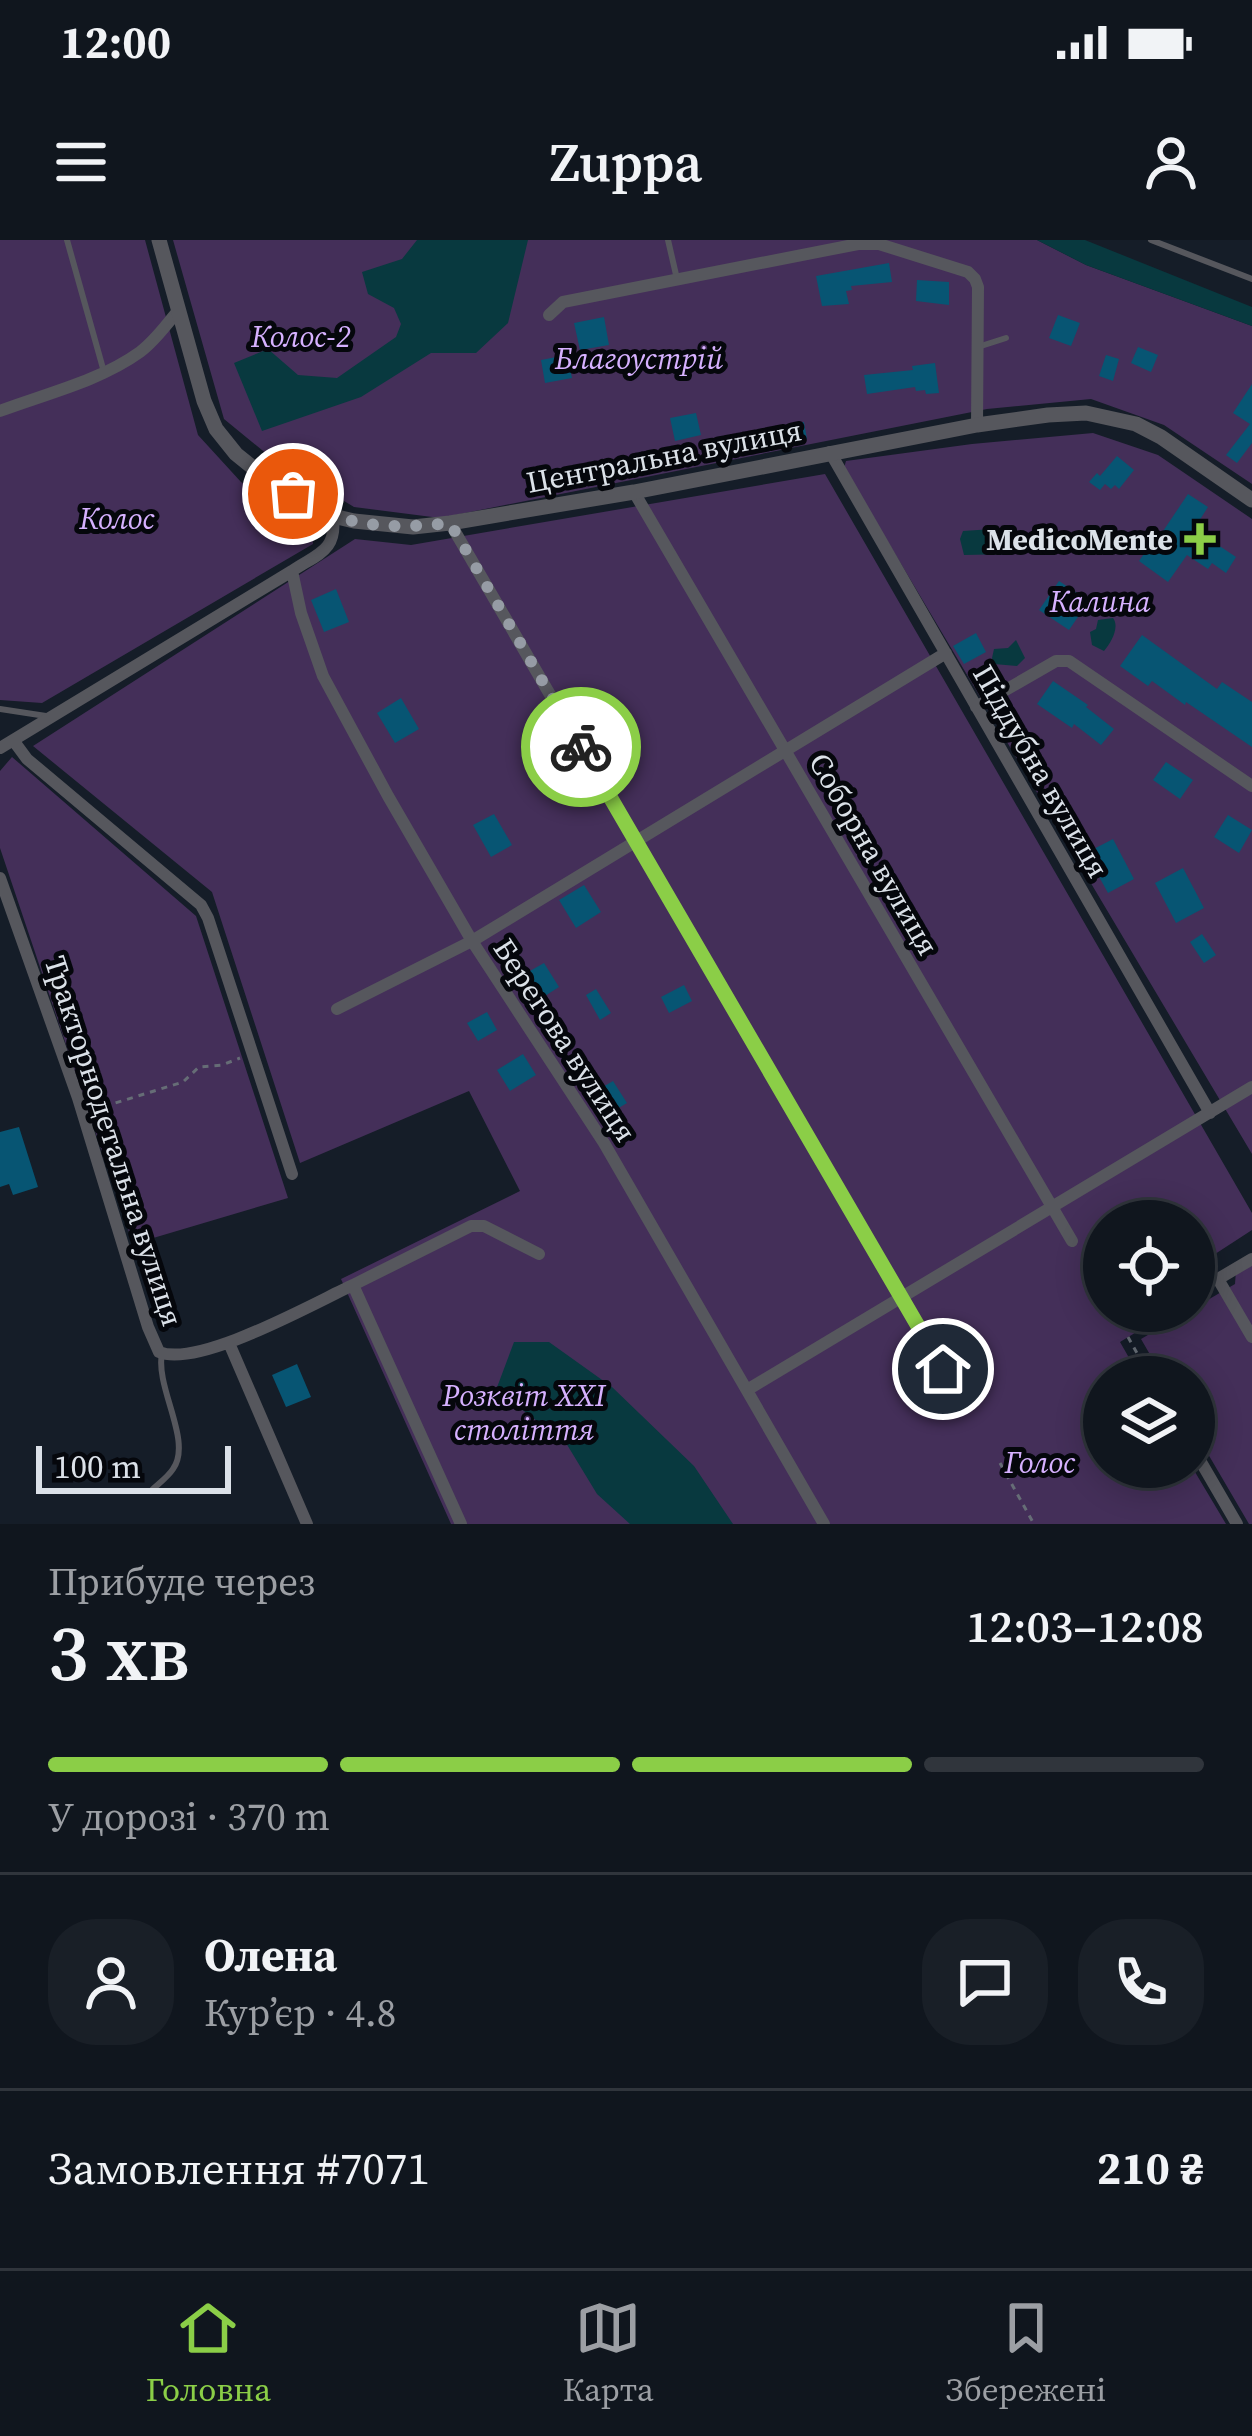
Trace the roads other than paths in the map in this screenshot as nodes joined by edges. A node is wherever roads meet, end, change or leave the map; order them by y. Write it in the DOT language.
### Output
graph roads {
  1 [pos="67,240"];
  2 [pos="159,240"];
  3 [pos="668,240"];
  4 [pos="1151,240"];
  5 [pos="677,279"];
  6 [pos="1252,279"];
  7 [pos="178,311"];
  8 [pos="549,315"];
  9 [pos="1006,338"];
  10 [pos="978,347"];
  11 [pos="104,372"];
  12 [pos="0,411"];
  13 [pos="977,425"];
  14 [pos="830,452"];
  15 [pos="634,492"];
  16 [pos="1252,500"];
  17 [pos="333,516"];
  18 [pos="450,523"];
  19 [pos="292,571"];
  20 [pos="946,653"];
  21 [pos="976,707"];
  22 [pos="0,709"];
  23 [pos="50,716"];
  24 [pos="6,744"];
  25 [pos="785,751"];
  26 [pos="1252,786"];
  27 [pos="636,842"];
  28 [pos="0,878"];
  29 [pos="472,941"];
  30 [pos="337,1009"];
  31 [pos="1252,1087"];
  32 [pos="1210,1113"];
  33 [pos="292,1174"];
  34 [pos="1052,1206"];
  35 [pos="1072,1241"];
  36 [pos="539,1254"];
  37 [pos="1252,1259"];
  38 [pos="353,1286"];
  39 [pos="901,1296"];
  40 [pos="1252,1337"];
  41 [pos="229,1343"];
  42 [pos="162,1353"];
  43 [pos="747,1390"];
  44 [pos="964,1405"];
  45 [pos="1215,1485"];
  46 [pos="152,1491"];
  47 [pos="307,1524"];
  48 [pos="461,1524"];
  49 [pos="824,1524"];
  50 [pos="1238,1524"];
  1 -- 11 [label="lane"];
  2 -- 7 [label="street, Центральна вулиця"];
  3 -- 5 [label="lane"];
  4 -- 6 [label="lane"];
  5 -- 8 [label="street"];
  5 -- 10 [label="street"];
  7 -- 11 [label="street"];
  7 -- 17 [label="street, Центральна вулиця"];
  9 -- 10 [label="lane"];
  10 -- 13 [label="street"];
  11 -- 12 [label="street"];
  13 -- 14 [label="street, Центральна вулиця"];
  13 -- 16 [label="street, Центральна вулиця"];
  14 -- 15 [label="street, Центральна вулиця"];
  14 -- 20 [label="street, Піддубна вулиця"];
  15 -- 18 [label="street, Центральна вулиця"];
  15 -- 25 [label="street, Соборна вулиця"];
  17 -- 18 [label="street, Центральна вулиця"];
  17 -- 19 [label="street"];
  18 -- 27 [label="street"];
  19 -- 23 [label="street"];
  19 -- 29 [label="street, Берегова вулиця"];
  20 -- 21 [label="street, Піддубна вулиця"];
  20 -- 25 [label="street"];
  21 -- 26 [label="street"];
  21 -- 32 [label="street, Піддубна вулиця"];
  22 -- 23 [label="lane"];
  23 -- 24 [label="street"];
  24 -- 33 [label="street"];
  25 -- 27 [label="street"];
  25 -- 34 [label="street, Соборна вулиця"];
  27 -- 29 [label="street"];
  27 -- 39 [label="street"];
  28 -- 42 [label="street, Тракторнодетальна вулиця"];
  29 -- 30 [label="street"];
  29 -- 43 [label="street, Берегова вулиця"];
  31 -- 32 [label="street"];
  32 -- 34 [label="street"];
  34 -- 35 [label="street, Соборна вулиця"];
  34 -- 39 [label="street"];
  36 -- 38 [label="street, Тракторнодетальна вулиця"];
  37 -- 40 [label="street"];
  38 -- 41 [label="street, Тракторнодетальна вулиця"];
  38 -- 48 [label="street"];
  39 -- 43 [label="street"];
  39 -- 44 [label="street"];
  41 -- 42 [label="street, Тракторнодетальна вулиця"];
  41 -- 47 [label="street"];
  42 -- 46 [label="lane"];
  43 -- 49 [label="street, Берегова вулиця"];
  45 -- 50 [label="street"];
}
